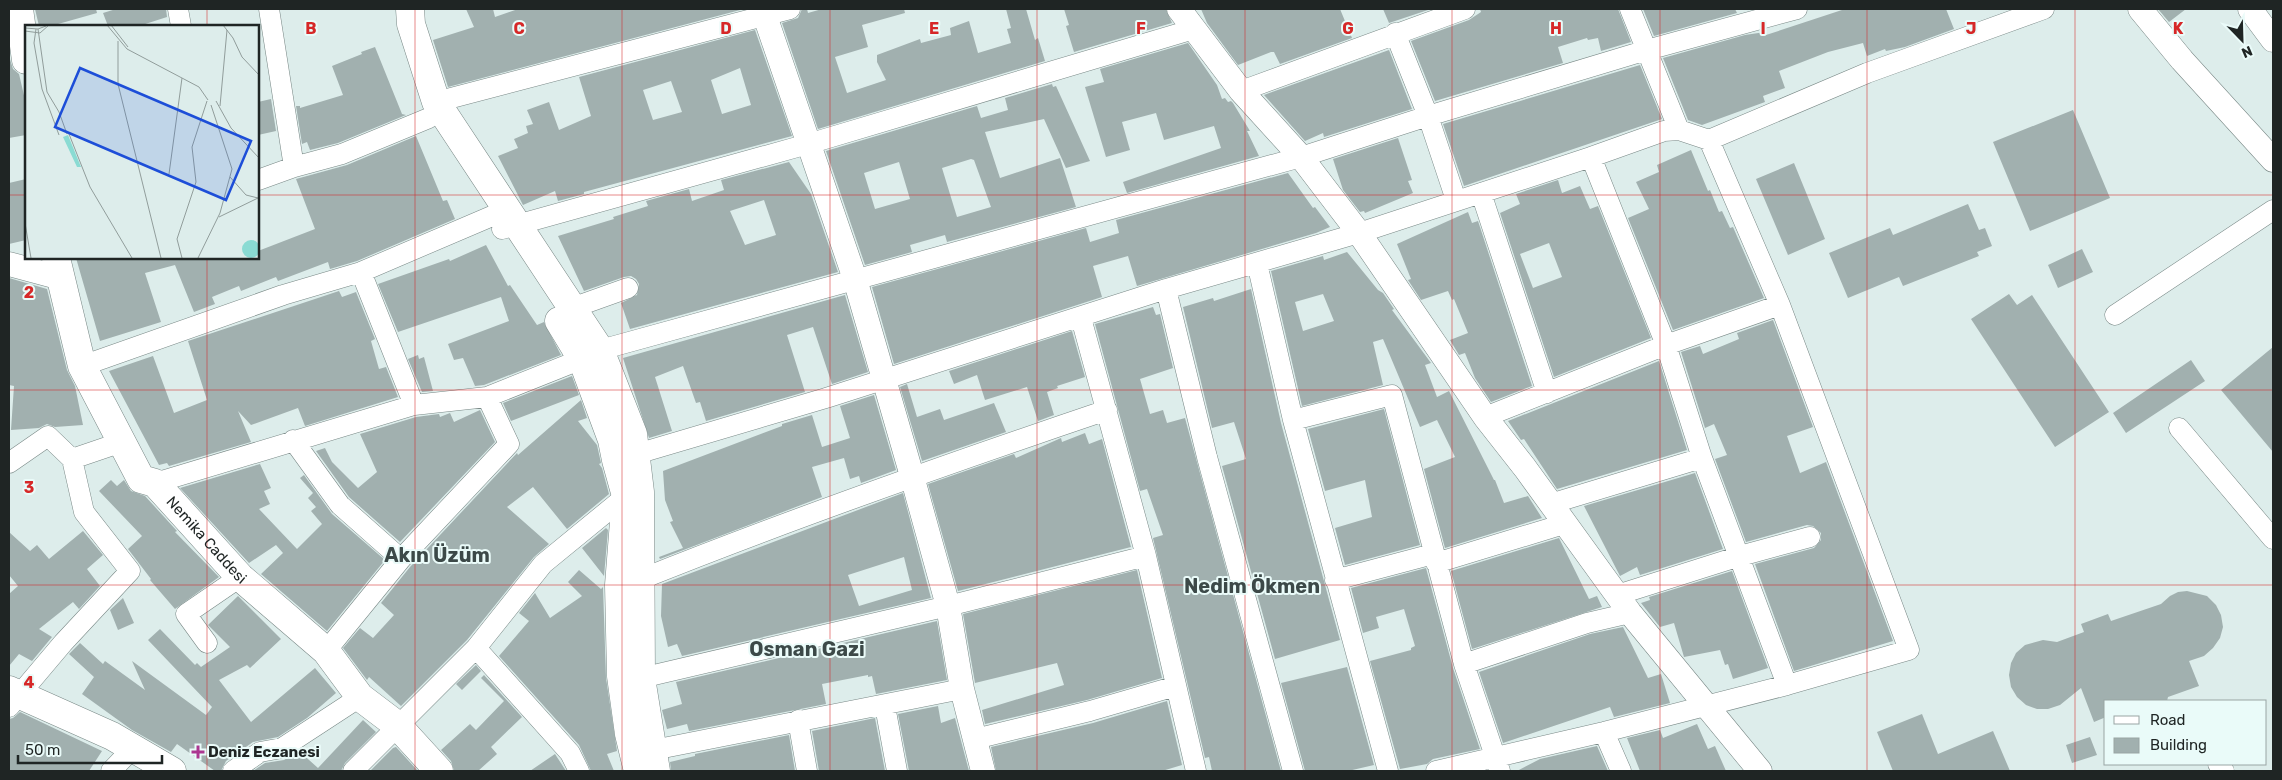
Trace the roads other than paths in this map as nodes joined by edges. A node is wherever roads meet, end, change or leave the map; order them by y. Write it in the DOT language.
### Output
graph roads {
  1 [pos="19,9"];
  2 [pos="178,9"];
  3 [pos="269,9"];
  4 [pos="790,9"];
  5 [pos="1178,9"];
  6 [pos="1466,9"];
  7 [pos="1630,9"];
  8 [pos="1797,9"];
  9 [pos="2044,9"];
  10 [pos="2140,9"];
  11 [pos="2250,9"];
  12 [pos="410,10"];
  13 [pos="765,16"];
  14 [pos="180,25"];
  15 [pos="1194,29"];
  16 [pos="1395,33"];
  17 [pos="2273,40"];
  18 [pos="1647,50"];
  19 [pos="25,53"];
  20 [pos="1241,91"];
  21 [pos="433,110"];
  22 [pos="1428,116"];
  23 [pos="1679,130"];
  24 [pos="1709,140"];
  25 [pos="808,144"];
  26 [pos="1301,157"];
  27 [pos="1591,157"];
  28 [pos="2273,160"];
  29 [pos="294,167"];
  30 [pos="259,180"];
  31 [pos="1481,193"];
  32 [pos="1456,200"];
  33 [pos="2273,210"];
  34 [pos="503,223"];
  35 [pos="1359,233"];
  36 [pos="1257,262"];
  37 [pos="9,264"];
  38 [pos="58,268"];
  39 [pos="361,272"];
  40 [pos="855,279"];
  41 [pos="628,288"];
  42 [pos="1166,289"];
  43 [pos="1780,305"];
  44 [pos="572,308"];
  45 [pos="2115,315"];
  46 [pos="1081,318"];
  47 [pos="1666,345"];
  48 [pos="591,354"];
  49 [pos="82,366"];
  50 [pos="883,380"];
  51 [pos="1547,393"];
  52 [pos="487,397"];
  53 [pos="414,405"];
  54 [pos="1107,410"];
  55 [pos="1485,417"];
  56 [pos="1292,420"];
  57 [pos="2179,428"];
  58 [pos="293,440"];
  59 [pos="122,442"];
  60 [pos="626,457"];
  61 [pos="1702,458"];
  62 [pos="72,459"];
  63 [pos="9,463"];
  64 [pos="912,476"];
  65 [pos="155,483"];
  66 [pos="626,496"];
  67 [pos="1550,504"];
  68 [pos="1564,524"];
  69 [pos="1810,537"];
  70 [pos="2273,538"];
  71 [pos="1146,556"];
  72 [pos="1740,556"];
  73 [pos="401,559"];
  74 [pos="1435,559"];
  75 [pos="240,577"];
  76 [pos="639,580"];
  77 [pos="1335,580"];
  78 [pos="1624,604"];
  79 [pos="948,606"];
  80 [pos="206,643"];
  81 [pos="476,648"];
  82 [pos="326,651"];
  83 [pos="1464,664"];
  84 [pos="641,678"];
  85 [pos="1787,685"];
  86 [pos="1176,686"];
  87 [pos="962,689"];
  88 [pos="12,697"];
  89 [pos="360,697"];
  90 [pos="885,706"];
  91 [pos="1706,706"];
  92 [pos="798,720"];
  93 [pos="397,725"];
  94 [pos="1604,732"];
  95 [pos="975,739"];
  96 [pos="133,748"];
  97 [pos="649,764"];
  98 [pos="1497,764"];
  99 [pos="111,771"];
  100 [pos="172,771"];
  101 [pos="233,771"];
  102 [pos="353,771"];
  103 [pos="439,771"];
  104 [pos="580,771"];
  105 [pos="808,771"];
  106 [pos="897,771"];
  107 [pos="982,771"];
  108 [pos="1196,771"];
  109 [pos="1293,771"];
  110 [pos="1388,771"];
  111 [pos="1436,771"];
  112 [pos="1621,771"];
  113 [pos="1760,771"];
  1 -- 19 [label="main road"];
  2 -- 14 [label="street"];
  3 -- 29 [label="street"];
  4 -- 13 [label="street"];
  5 -- 15 [label="street"];
  6 -- 16 [label="street"];
  7 -- 18 [label="street"];
  8 -- 18 [label="street"];
  9 -- 24 [label="street"];
  10 -- 28 [label="street"];
  11 -- 17 [label="street"];
  12 -- 21 [label="main road"];
  13 -- 21 [label="street"];
  13 -- 25 [label="street"];
  15 -- 20 [label="street"];
  15 -- 25 [label="street"];
  16 -- 20 [label="street"];
  16 -- 22 [label="street"];
  18 -- 22 [label="street"];
  18 -- 23 [label="street"];
  20 -- 26 [label="street"];
  21 -- 29 [label="street"];
  21 -- 34 [label="main road"];
  22 -- 26 [label="street"];
  22 -- 32 [label="street"];
  23 -- 24 [label="street"];
  23 -- 27 [label="street"];
  24 -- 43 [label="street"];
  25 -- 34 [label="street"];
  25 -- 40 [label="street"];
  26 -- 35 [label="street"];
  26 -- 40 [label="street"];
  27 -- 31 [label="street"];
  27 -- 47 [label="street"];
  29 -- 30 [label="street"];
  31 -- 32 [label="street"];
  31 -- 51 [label="street"];
  32 -- 35 [label="street"];
  33 -- 45 [label="street"];
  34 -- 39 [label="street"];
  34 -- 44 [label="main road"];
  34 -- 48 [label="main road"];
  35 -- 36 [label="street"];
  35 -- 55 [label="street"];
  36 -- 42 [label="street"];
  36 -- 56 [label="street"];
  37 -- 38 [label="street"];
  38 -- 49 [label="main road, Nemika Caddesi"];
  39 -- 49 [label="street"];
  39 -- 53 [label="street"];
  40 -- 48 [label="street"];
  40 -- 50 [label="street"];
  41 -- 44 [label="street"];
  42 -- 46 [label="street"];
  42 -- 109 [label="street"];
  43 -- 47 [label="street"];
  43 -- 85 [label="street"];
  44 -- 48 [label="main road"];
  46 -- 50 [label="street"];
  46 -- 54 [label="street"];
  47 -- 51 [label="street"];
  47 -- 61 [label="street"];
  48 -- 52 [label="street"];
  48 -- 60 [label="main road"];
  49 -- 59 [label="main road, Nemika Caddesi"];
  50 -- 60 [label="street"];
  50 -- 64 [label="street"];
  51 -- 55 [label="street"];
  52 -- 53 [label="street"];
  52 -- 73 [label="street"];
  53 -- 58 [label="street"];
  54 -- 64 [label="street"];
  54 -- 71 [label="street"];
  55 -- 67 [label="street"];
  56 -- 74 [label="street"];
  56 -- 77 [label="street"];
  57 -- 70 [label="street"];
  58 -- 65 [label="street"];
  58 -- 73 [label="street"];
  59 -- 62 [label="street"];
  59 -- 65 [label="main road, Nemika Caddesi"];
  60 -- 66 [label="main road"];
  60 -- 76 [label="main road"];
  61 -- 67 [label="street"];
  61 -- 72 [label="street"];
  62 -- 63 [label="street"];
  62 -- 88 [label="street"];
  64 -- 76 [label="street"];
  64 -- 79 [label="street"];
  65 -- 75 [label="main road, Nemika Caddesi"];
  66 -- 81 [label="street"];
  66 -- 97 [label="main road"];
  67 -- 68 [label="street"];
  68 -- 74 [label="street"];
  68 -- 78 [label="street"];
  69 -- 72 [label="street"];
  71 -- 79 [label="street"];
  71 -- 86 [label="street"];
  72 -- 78 [label="street"];
  72 -- 85 [label="street"];
  73 -- 82 [label="street"];
  74 -- 77 [label="street"];
  74 -- 83 [label="street"];
  75 -- 80 [label="street"];
  75 -- 82 [label="main road, Nemika Caddesi"];
  76 -- 84 [label="main road"];
  77 -- 110 [label="street"];
  78 -- 83 [label="street"];
  78 -- 91 [label="street"];
  79 -- 84 [label="street"];
  79 -- 87 [label="street"];
  81 -- 93 [label="street"];
  81 -- 104 [label="street"];
  82 -- 89 [label="main road, Nemika Caddesi"];
  83 -- 98 [label="street"];
  84 -- 97 [label="main road"];
  85 -- 91 [label="street"];
  86 -- 95 [label="street"];
  86 -- 108 [label="street"];
  87 -- 90 [label="street"];
  87 -- 95 [label="street"];
  88 -- 96 [label="main road"];
  89 -- 93 [label="main road, Nemika Caddesi"];
  89 -- 101 [label="street"];
  90 -- 92 [label="street"];
  90 -- 106 [label="street"];
  91 -- 94 [label="street"];
  91 -- 113 [label="street"];
  92 -- 97 [label="street"];
  92 -- 105 [label="street"];
  93 -- 102 [label="street"];
  93 -- 103 [label="main road, Nemika Caddesi"];
  94 -- 98 [label="street"];
  94 -- 112 [label="street"];
  95 -- 107 [label="street"];
  96 -- 99 [label="street"];
  96 -- 100 [label="main road"];
  98 -- 111 [label="street"];
}
